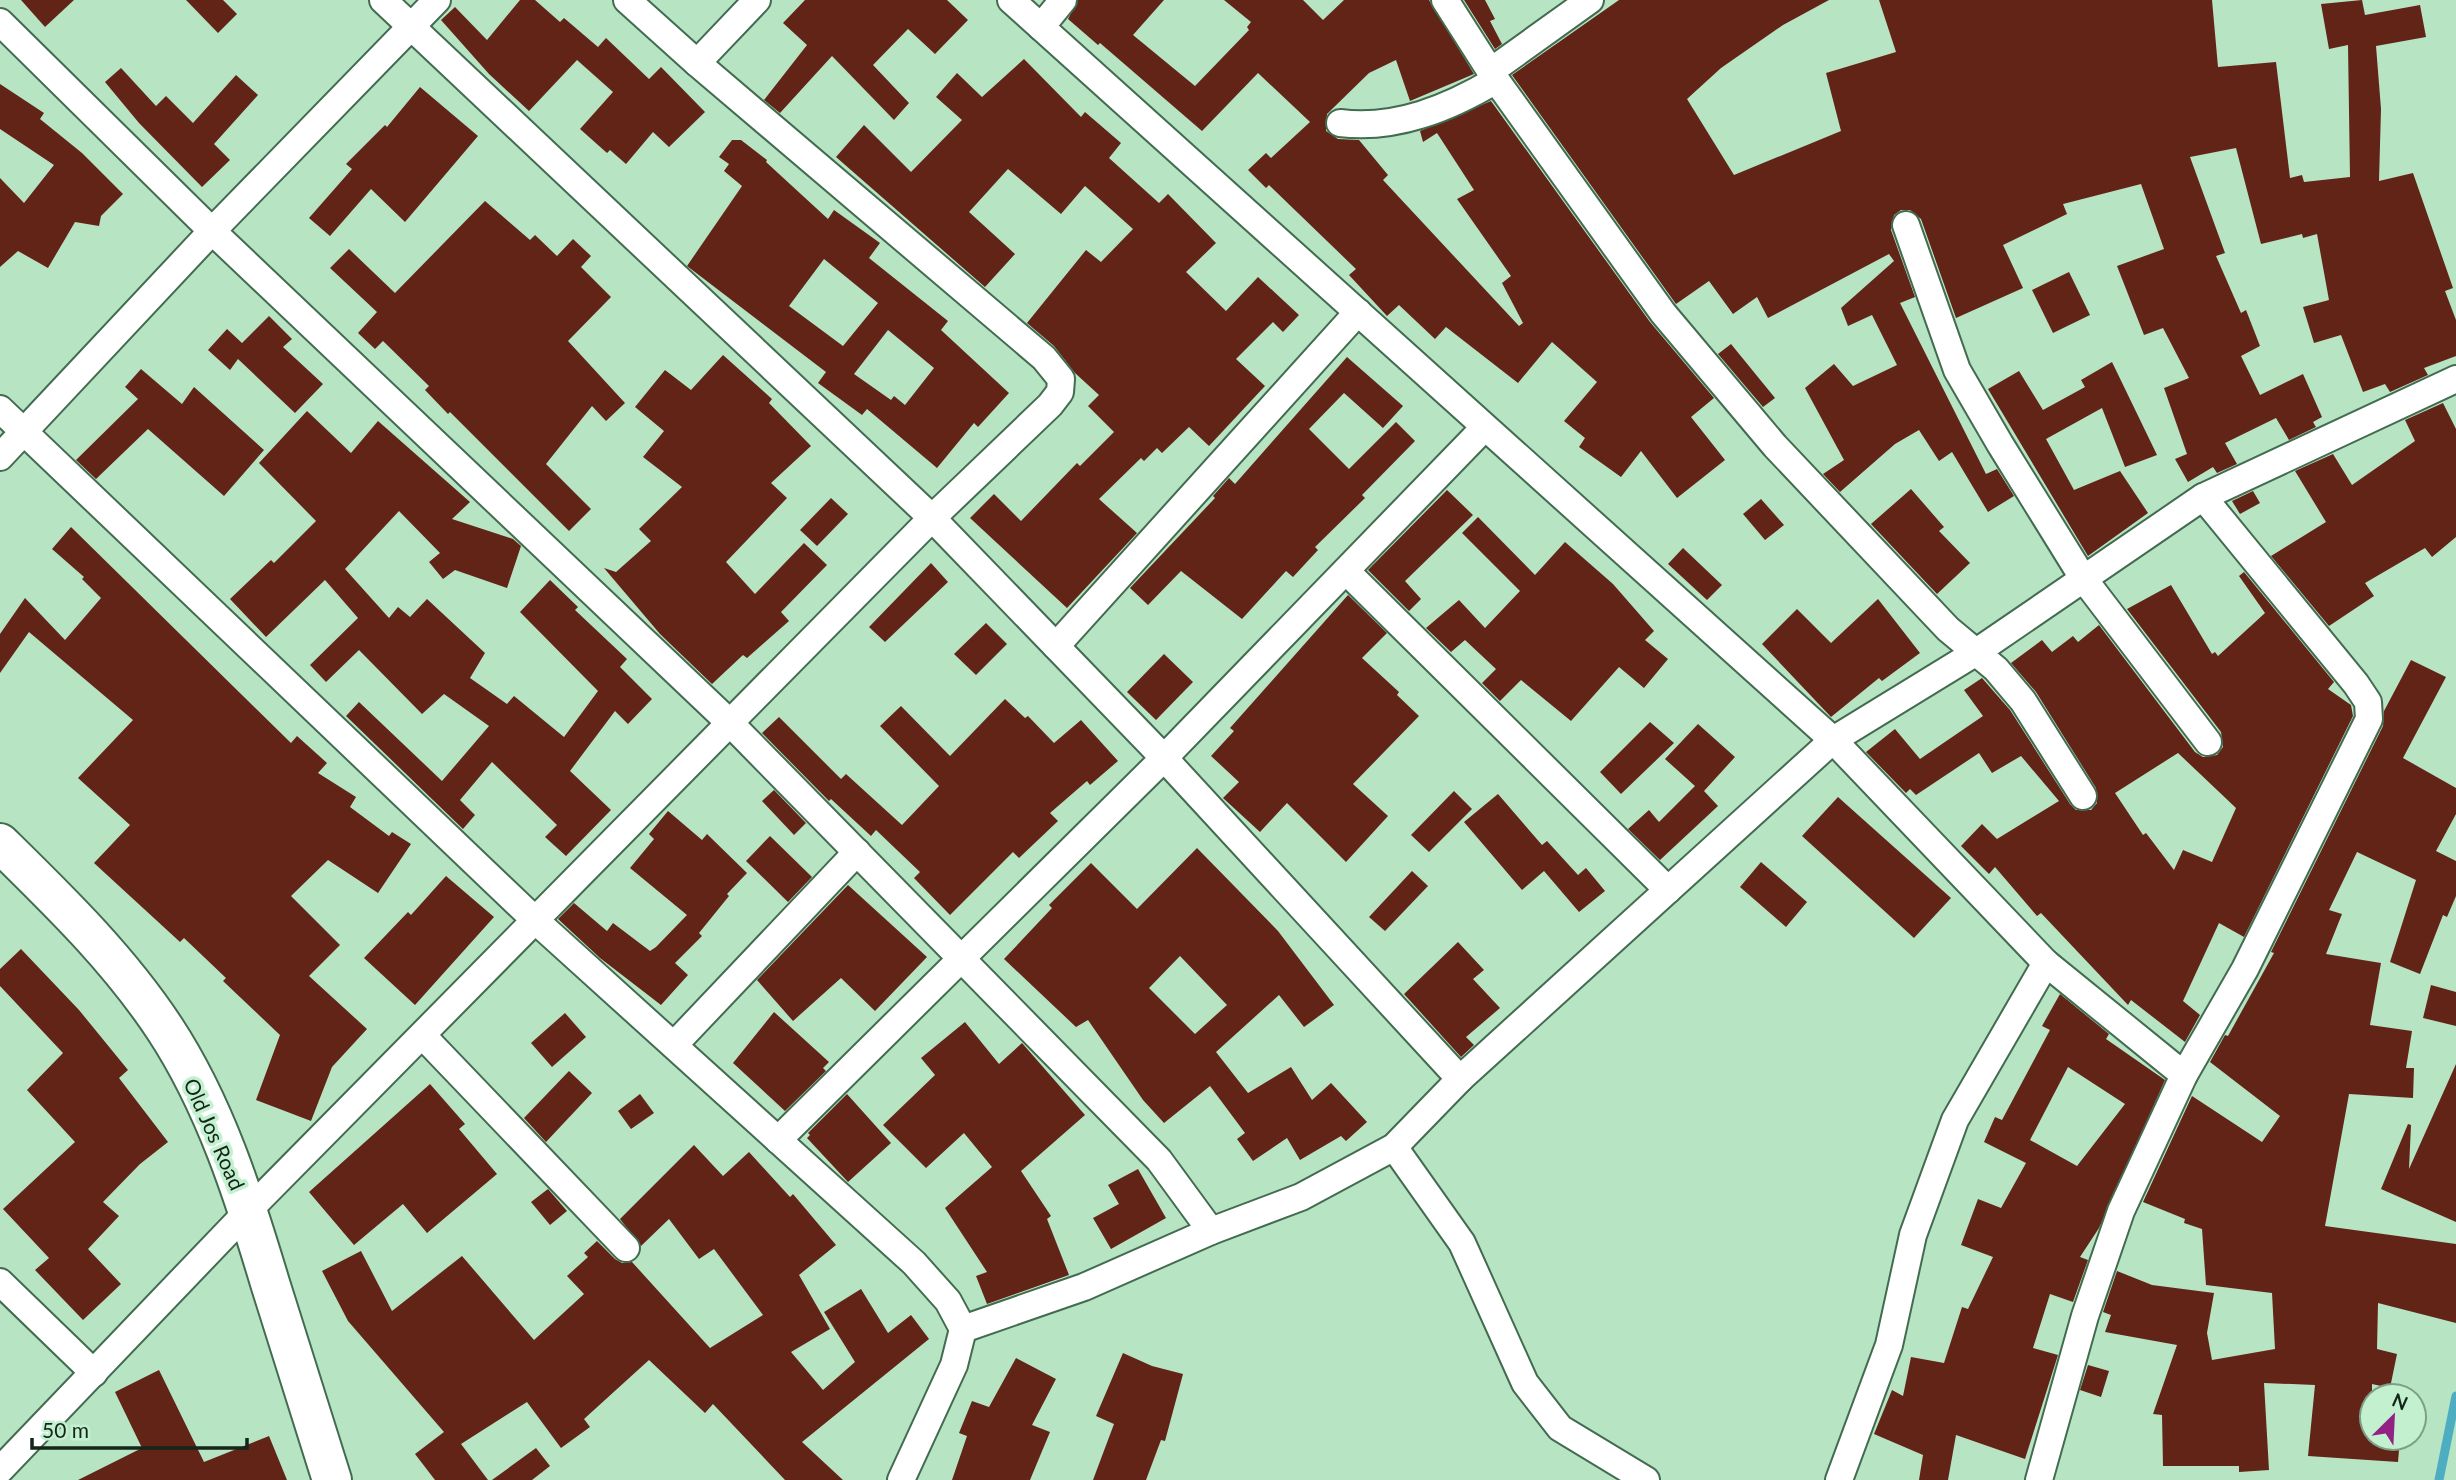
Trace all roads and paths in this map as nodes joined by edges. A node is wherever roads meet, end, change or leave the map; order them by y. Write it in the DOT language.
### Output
graph roads {
  1 [pos="383,0"];
  2 [pos="437,0"];
  3 [pos="627,0"];
  4 [pos="757,0"];
  5 [pos="1012,0"];
  6 [pos="1063,0"];
  7 [pos="1445,0"];
  8 [pos="1590,0"];
  9 [pos="0,22"];
  10 [pos="411,27"];
  11 [pos="1041,27"];
  12 [pos="697,63"];
  13 [pos="1494,76"];
  14 [pos="1340,123"];
  15 [pos="1906,225"];
  16 [pos="212,231"];
  17 [pos="1358,312"];
  18 [pos="2456,379"];
  19 [pos="0,410"];
  20 [pos="1485,428"];
  21 [pos="24,432"];
  22 [pos="0,457"];
  23 [pos="2203,497"];
  24 [pos="932,519"];
  25 [pos="1346,571"];
  26 [pos="2083,578"];
  27 [pos="1056,646"];
  28 [pos="1975,653"];
  29 [pos="730,723"];
  30 [pos="1833,740"];
  31 [pos="2208,742"];
  32 [pos="1164,758"];
  33 [pos="2083,796"];
  34 [pos="0,843"];
  35 [pos="857,852"];
  36 [pos="1668,890"];
  37 [pos="536,921"];
  38 [pos="962,960"];
  39 [pos="2046,963"];
  40 [pos="423,1036"];
  41 [pos="674,1045"];
  42 [pos="2184,1075"];
  43 [pos="1460,1079"];
  44 [pos="778,1140"];
  45 [pos="1394,1147"];
  46 [pos="248,1210"];
  47 [pos="1211,1231"];
  48 [pos="626,1248"];
  49 [pos="0,1282"];
  50 [pos="963,1329"];
  51 [pos="94,1373"];
  52 [pos="0,1469"];
  53 [pos="332,1480"];
  54 [pos="901,1480"];
  55 [pos="1646,1480"];
  56 [pos="1839,1480"];
  57 [pos="2039,1480"];
  1 -- 10 [label="street"];
  2 -- 10 [label="street"];
  3 -- 12 [label="street"];
  4 -- 12 [label="street"];
  5 -- 11 [label="street"];
  6 -- 11 [label="street"];
  7 -- 13 [label="street"];
  8 -- 13 [label="street"];
  9 -- 16 [label="street"];
  10 -- 16 [label="street"];
  10 -- 24 [label="street"];
  11 -- 17 [label="street"];
  12 -- 24 [label="street"];
  13 -- 14 [label="street"];
  13 -- 28 [label="street"];
  15 -- 26 [label="street"];
  16 -- 21 [label="street"];
  16 -- 29 [label="street"];
  17 -- 20 [label="street"];
  17 -- 27 [label="street"];
  18 -- 23 [label="street"];
  19 -- 21 [label="street"];
  20 -- 25 [label="street"];
  20 -- 30 [label="street"];
  21 -- 22 [label="street"];
  21 -- 37 [label="street"];
  23 -- 26 [label="street"];
  23 -- 42 [label="street"];
  24 -- 27 [label="street"];
  24 -- 29 [label="street"];
  25 -- 32 [label="street"];
  25 -- 36 [label="street"];
  26 -- 28 [label="street"];
  26 -- 31 [label="street"];
  27 -- 32 [label="street"];
  28 -- 30 [label="street"];
  28 -- 33 [label="street"];
  29 -- 35 [label="street"];
  29 -- 37 [label="street"];
  30 -- 36 [label="street"];
  30 -- 39 [label="street"];
  32 -- 38 [label="street"];
  32 -- 43 [label="street"];
  34 -- 46 [label="main road, Old Jos Road"];
  35 -- 38 [label="street"];
  35 -- 41 [label="street"];
  36 -- 43 [label="street"];
  37 -- 40 [label="street"];
  37 -- 41 [label="street"];
  38 -- 44 [label="street"];
  38 -- 47 [label="street"];
  39 -- 42 [label="street"];
  39 -- 56 [label="street"];
  40 -- 46 [label="street"];
  40 -- 48 [label="street"];
  41 -- 44 [label="street"];
  42 -- 57 [label="street"];
  43 -- 45 [label="street"];
  44 -- 50 [label="street"];
  45 -- 47 [label="street"];
  45 -- 55 [label="street"];
  46 -- 51 [label="street"];
  46 -- 53 [label="main road, Old Jos Road"];
  47 -- 50 [label="street"];
  49 -- 51 [label="street"];
  50 -- 54 [label="street"];
  51 -- 52 [label="street"];
}
